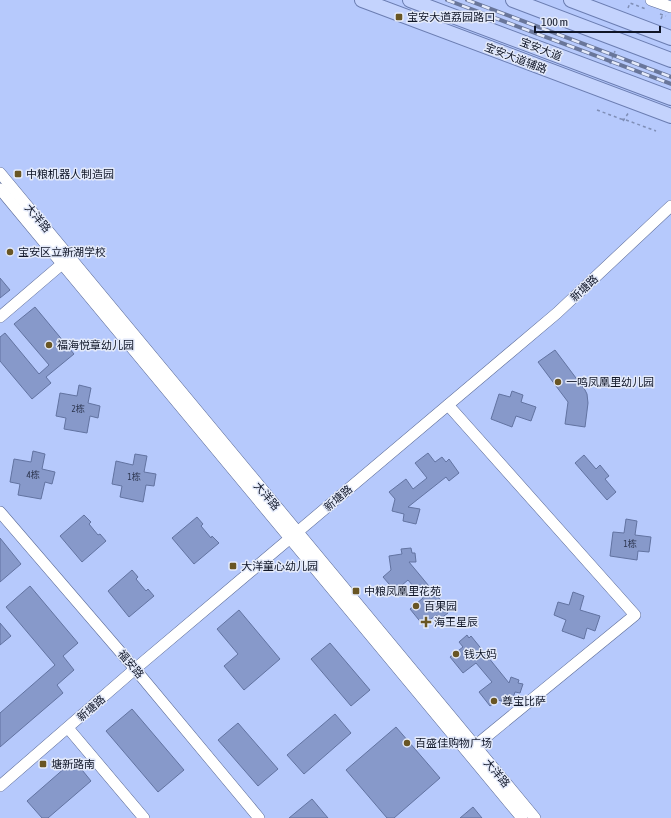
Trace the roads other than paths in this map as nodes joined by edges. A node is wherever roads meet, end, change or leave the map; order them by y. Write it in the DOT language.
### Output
graph roads {
  1 [pos="362,0"];
  2 [pos="410,0"];
  3 [pos="512,0"];
  4 [pos="571,0"];
  5 [pos="652,0"];
  6 [pos="667,12"];
  7 [pos="671,38"];
  8 [pos="671,60"];
  9 [pos="671,98"];
  10 [pos="671,116"];
  11 [pos="0,173"];
  12 [pos="0,189"];
  13 [pos="671,206"];
  14 [pos="62,264"];
  15 [pos="0,316"];
  16 [pos="448,406"];
  17 [pos="0,512"];
  18 [pos="294,536"];
  19 [pos="136,669"];
  20 [pos="68,728"];
  21 [pos="475,746"];
  22 [pos="0,786"];
  23 [pos="144,818"];
  24 [pos="259,818"];
  25 [pos="522,818"];
  26 [pos="535,818"];
  1 -- 10 [label="main road, 宝安大道辅路"];
  2 -- 9 [label="main road, 宝安大道"];
  3 -- 8 [label="main road"];
  4 -- 7 [label="main road"];
  5 -- 6 [label="street"];
  11 -- 18 [label="street, 大洋路"];
  12 -- 14 [label="street, 大洋路"];
  13 -- 16 [label="street, 新塘路"];
  14 -- 15 [label="street"];
  14 -- 18 [label="street, 大洋路"];
  16 -- 18 [label="street, 新塘路"];
  16 -- 21 [label="street"];
  17 -- 19 [label="street, 福安路"];
  18 -- 19 [label="street, 新塘路"];
  18 -- 21 [label="street, 大洋路"];
  18 -- 25 [label="street, 大洋路"];
  19 -- 20 [label="street, 新塘路"];
  19 -- 24 [label="street, 福安路"];
  20 -- 22 [label="street, 新塘路"];
  20 -- 23 [label="street"];
  21 -- 26 [label="street, 大洋路"];
}
